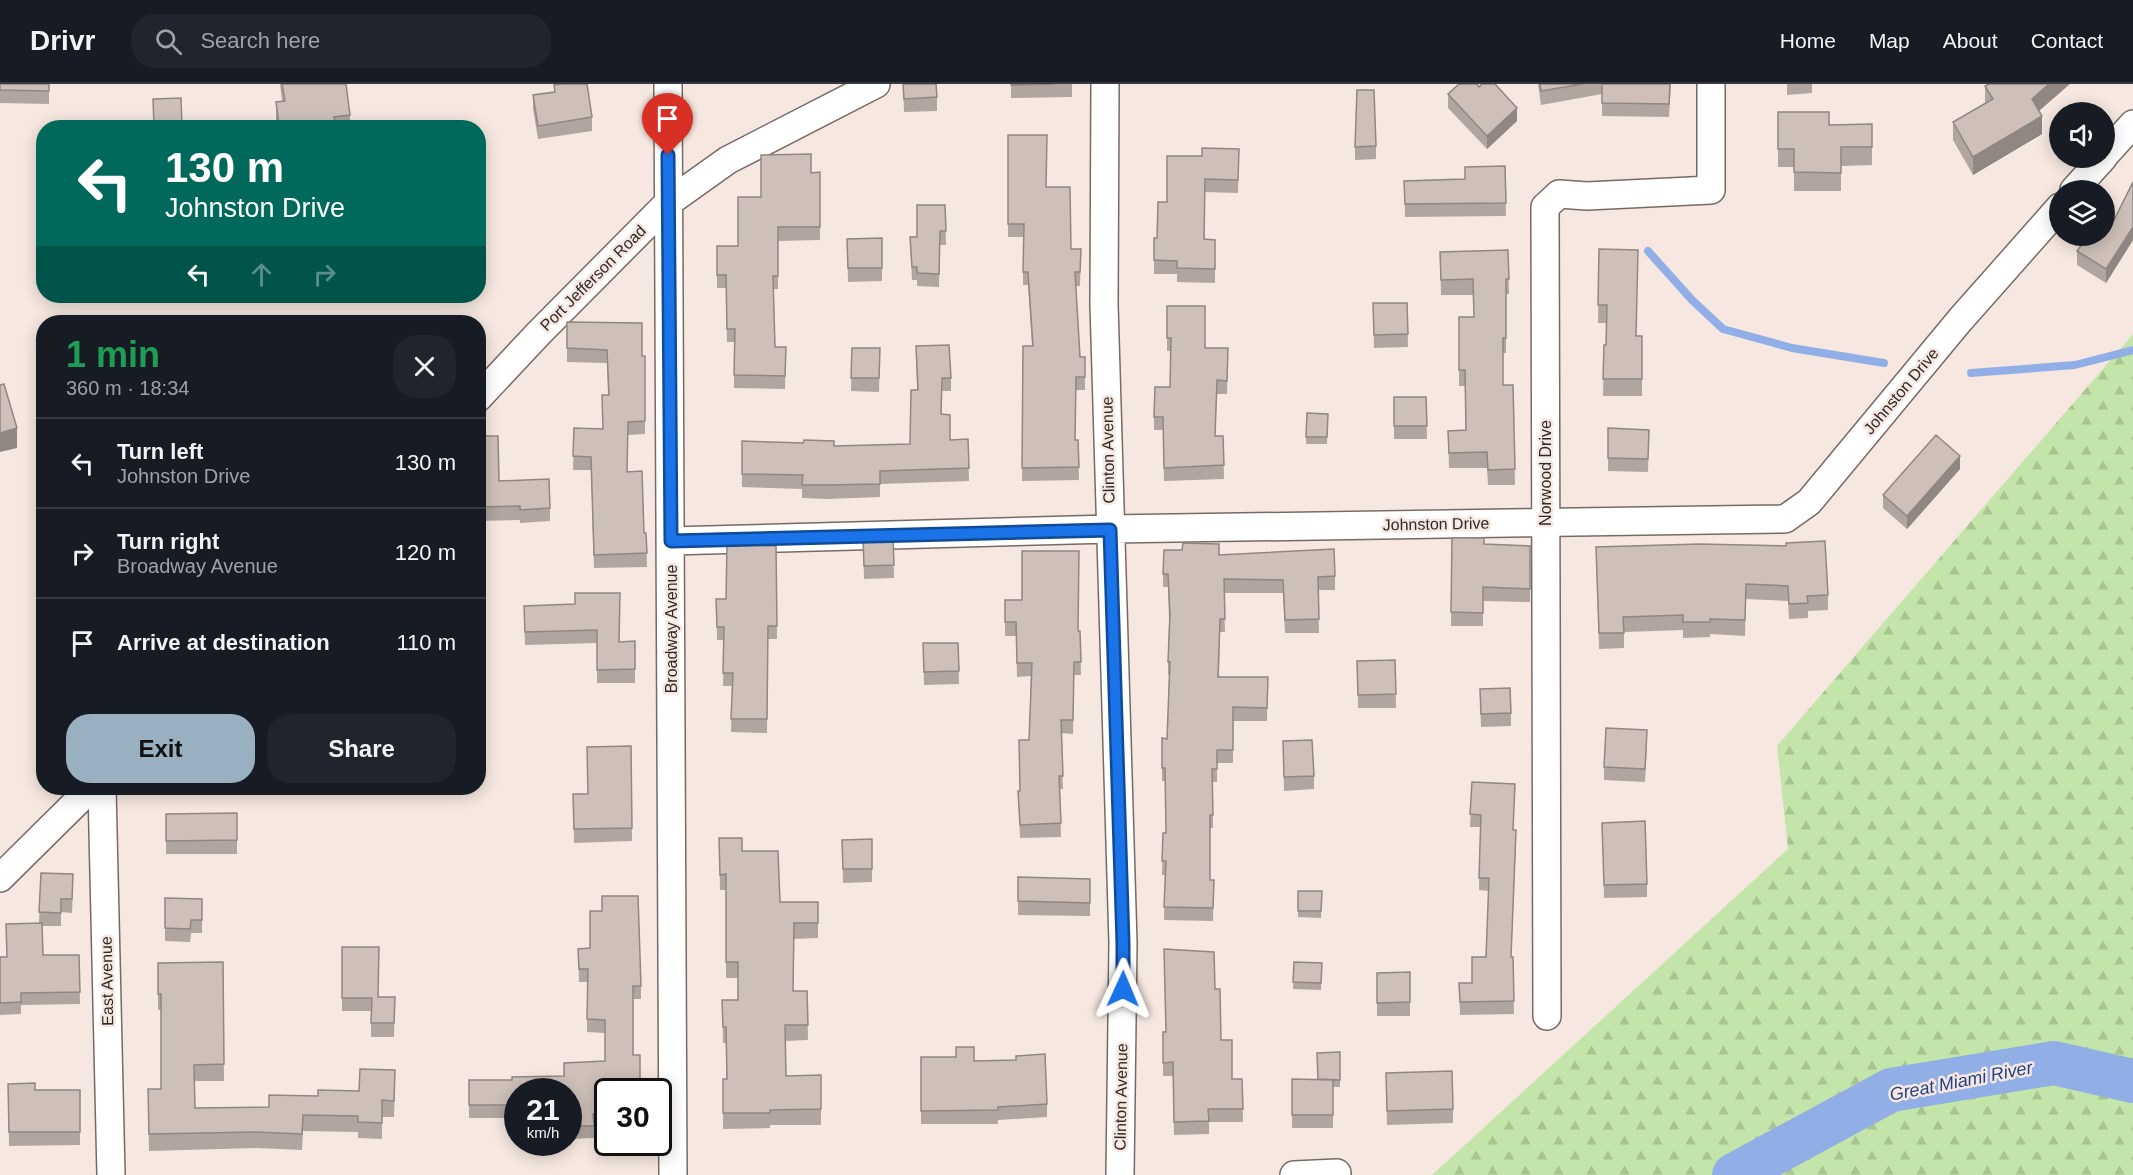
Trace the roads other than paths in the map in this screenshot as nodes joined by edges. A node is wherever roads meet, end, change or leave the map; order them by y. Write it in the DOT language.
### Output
graph roads {
  1 [pos="668,84"];
  2 [pos="876,84"];
  3 [pos="1105,84"];
  4 [pos="1711,84"];
  5 [pos="2133,124"];
  6 [pos="2115,144"];
  7 [pos="2094,168"];
  8 [pos="2083,180"];
  9 [pos="669,202"];
  10 [pos="2049,219"];
  11 [pos="486,389"];
  12 [pos="1545,523"];
  13 [pos="1110,530"];
  14 [pos="671,541"];
  15 [pos="84,795"];
  16 [pos="102,795"];
  17 [pos="0,878"];
  18 [pos="1547,1016"];
  19 [pos="1337,1173"];
  20 [pos="111,1175"];
  21 [pos="674,1175"];
  22 [pos="1120,1175"];
  23 [pos="1294,1175"];
  1 -- 9 [label="street, Broadway Avenue"];
  2 -- 9 [label="street, Port Jefferson Road"];
  3 -- 13 [label="street, Clinton Avenue"];
  4 -- 12 [label="street, Norwood Drive"];
  5 -- 6 [label="street"];
  7 -- 8 [label="street"];
  9 -- 11 [label="street, Port Jefferson Road"];
  9 -- 14 [label="street, Broadway Avenue"];
  10 -- 12 [label="street, Johnston Drive"];
  12 -- 13 [label="street, Johnston Drive"];
  12 -- 18 [label="street, Norwood Drive"];
  13 -- 14 [label="street, Johnston Drive"];
  13 -- 22 [label="street, Clinton Avenue"];
  14 -- 21 [label="street, Broadway Avenue"];
  15 -- 17 [label="street"];
  16 -- 20 [label="street, East Avenue"];
  19 -- 23 [label="street"];
}
